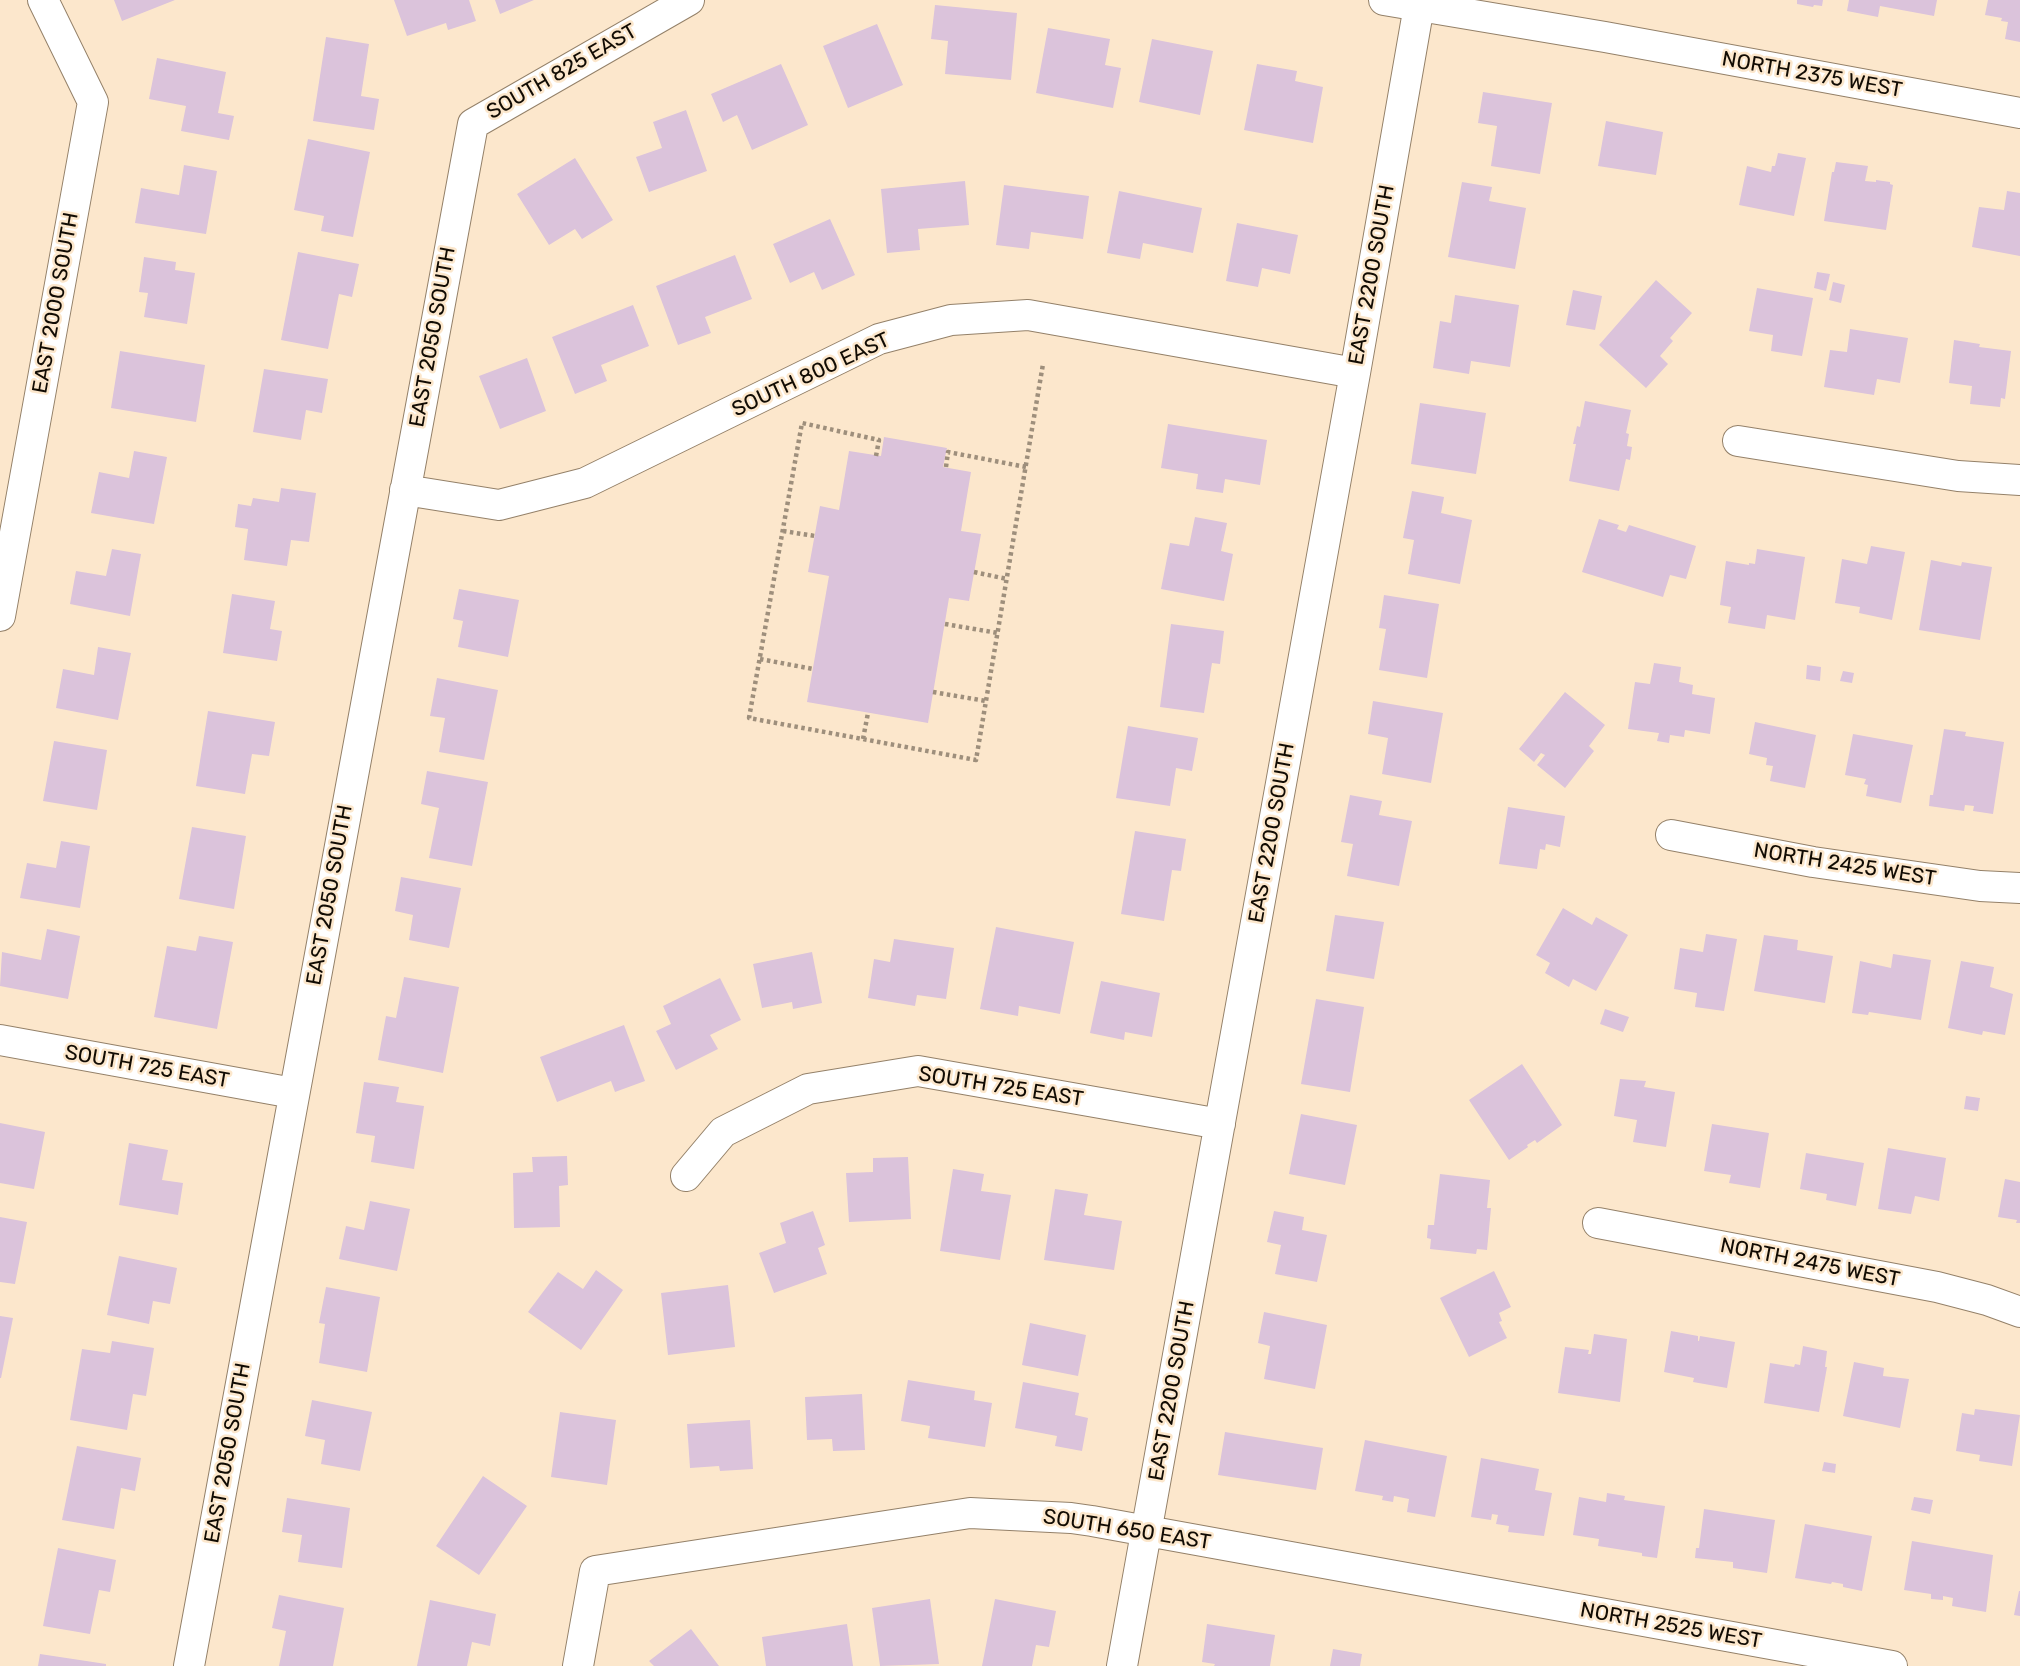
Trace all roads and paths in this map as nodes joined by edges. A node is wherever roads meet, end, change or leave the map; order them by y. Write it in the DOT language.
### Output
graph roads {
  1 [pos="43,0"];
  2 [pos="689,0"];
  3 [pos="1384,0"];
  4 [pos="1419,3"];
  5 [pos="2020,113"];
  6 [pos="472,124"];
  7 [pos="1044,364"];
  8 [pos="1355,373"];
  9 [pos="1738,441"];
  10 [pos="876,456"];
  11 [pos="946,467"];
  12 [pos="1026,467"];
  13 [pos="2020,480"];
  14 [pos="405,490"];
  15 [pos="783,531"];
  16 [pos="815,536"];
  17 [pos="974,572"];
  18 [pos="1007,579"];
  19 [pos="0,616"];
  20 [pos="945,624"];
  21 [pos="998,633"];
  22 [pos="760,660"];
  23 [pos="813,669"];
  24 [pos="933,692"];
  25 [pos="986,701"];
  26 [pos="868,713"];
  27 [pos="863,739"];
  28 [pos="1671,835"];
  29 [pos="2020,888"];
  30 [pos="0,1040"];
  31 [pos="293,1093"];
  32 [pos="1220,1124"];
  33 [pos="685,1176"];
  34 [pos="1598,1223"];
  35 [pos="2020,1312"];
  36 [pos="1146,1532"];
  37 [pos="1450,1586"];
  38 [pos="189,1666"];
  39 [pos="578,1666"];
  40 [pos="1122,1666"];
  41 [pos="1892,1666"];
  1 -- 19 [label="street, EAST 2000 SOUTH"];
  2 -- 6 [label="street, SOUTH 825 EAST"];
  3 -- 4 [label="street"];
  4 -- 5 [label="street, NORTH 2375 WEST"];
  4 -- 8 [label="street, EAST 2200 SOUTH"];
  6 -- 14 [label="street, EAST 2050 SOUTH"];
  7 -- 12 [label="path"];
  8 -- 14 [label="street, SOUTH 800 EAST"];
  8 -- 32 [label="street, EAST 2200 SOUTH"];
  9 -- 13 [label="street"];
  10 -- 15 [label="path"];
  11 -- 12 [label="path"];
  12 -- 18 [label="path"];
  14 -- 31 [label="street, EAST 2050 SOUTH"];
  15 -- 16 [label="path"];
  15 -- 22 [label="path"];
  17 -- 18 [label="path"];
  18 -- 21 [label="path"];
  20 -- 21 [label="path"];
  21 -- 25 [label="path"];
  22 -- 23 [label="path"];
  22 -- 27 [label="path"];
  24 -- 25 [label="path"];
  25 -- 27 [label="path"];
  26 -- 27 [label="path"];
  28 -- 29 [label="street, NORTH 2425 WEST"];
  30 -- 31 [label="street, SOUTH 725 EAST"];
  31 -- 38 [label="street, EAST 2050 SOUTH"];
  32 -- 33 [label="street, SOUTH 725 EAST"];
  32 -- 36 [label="street, EAST 2200 SOUTH"];
  34 -- 35 [label="street, NORTH 2475 WEST"];
  36 -- 37 [label="street, SOUTH 650 EAST"];
  36 -- 39 [label="street, SOUTH 650 EAST"];
  36 -- 40 [label="street, EAST 2200 SOUTH"];
  37 -- 41 [label="street, NORTH 2525 WEST"];
}
